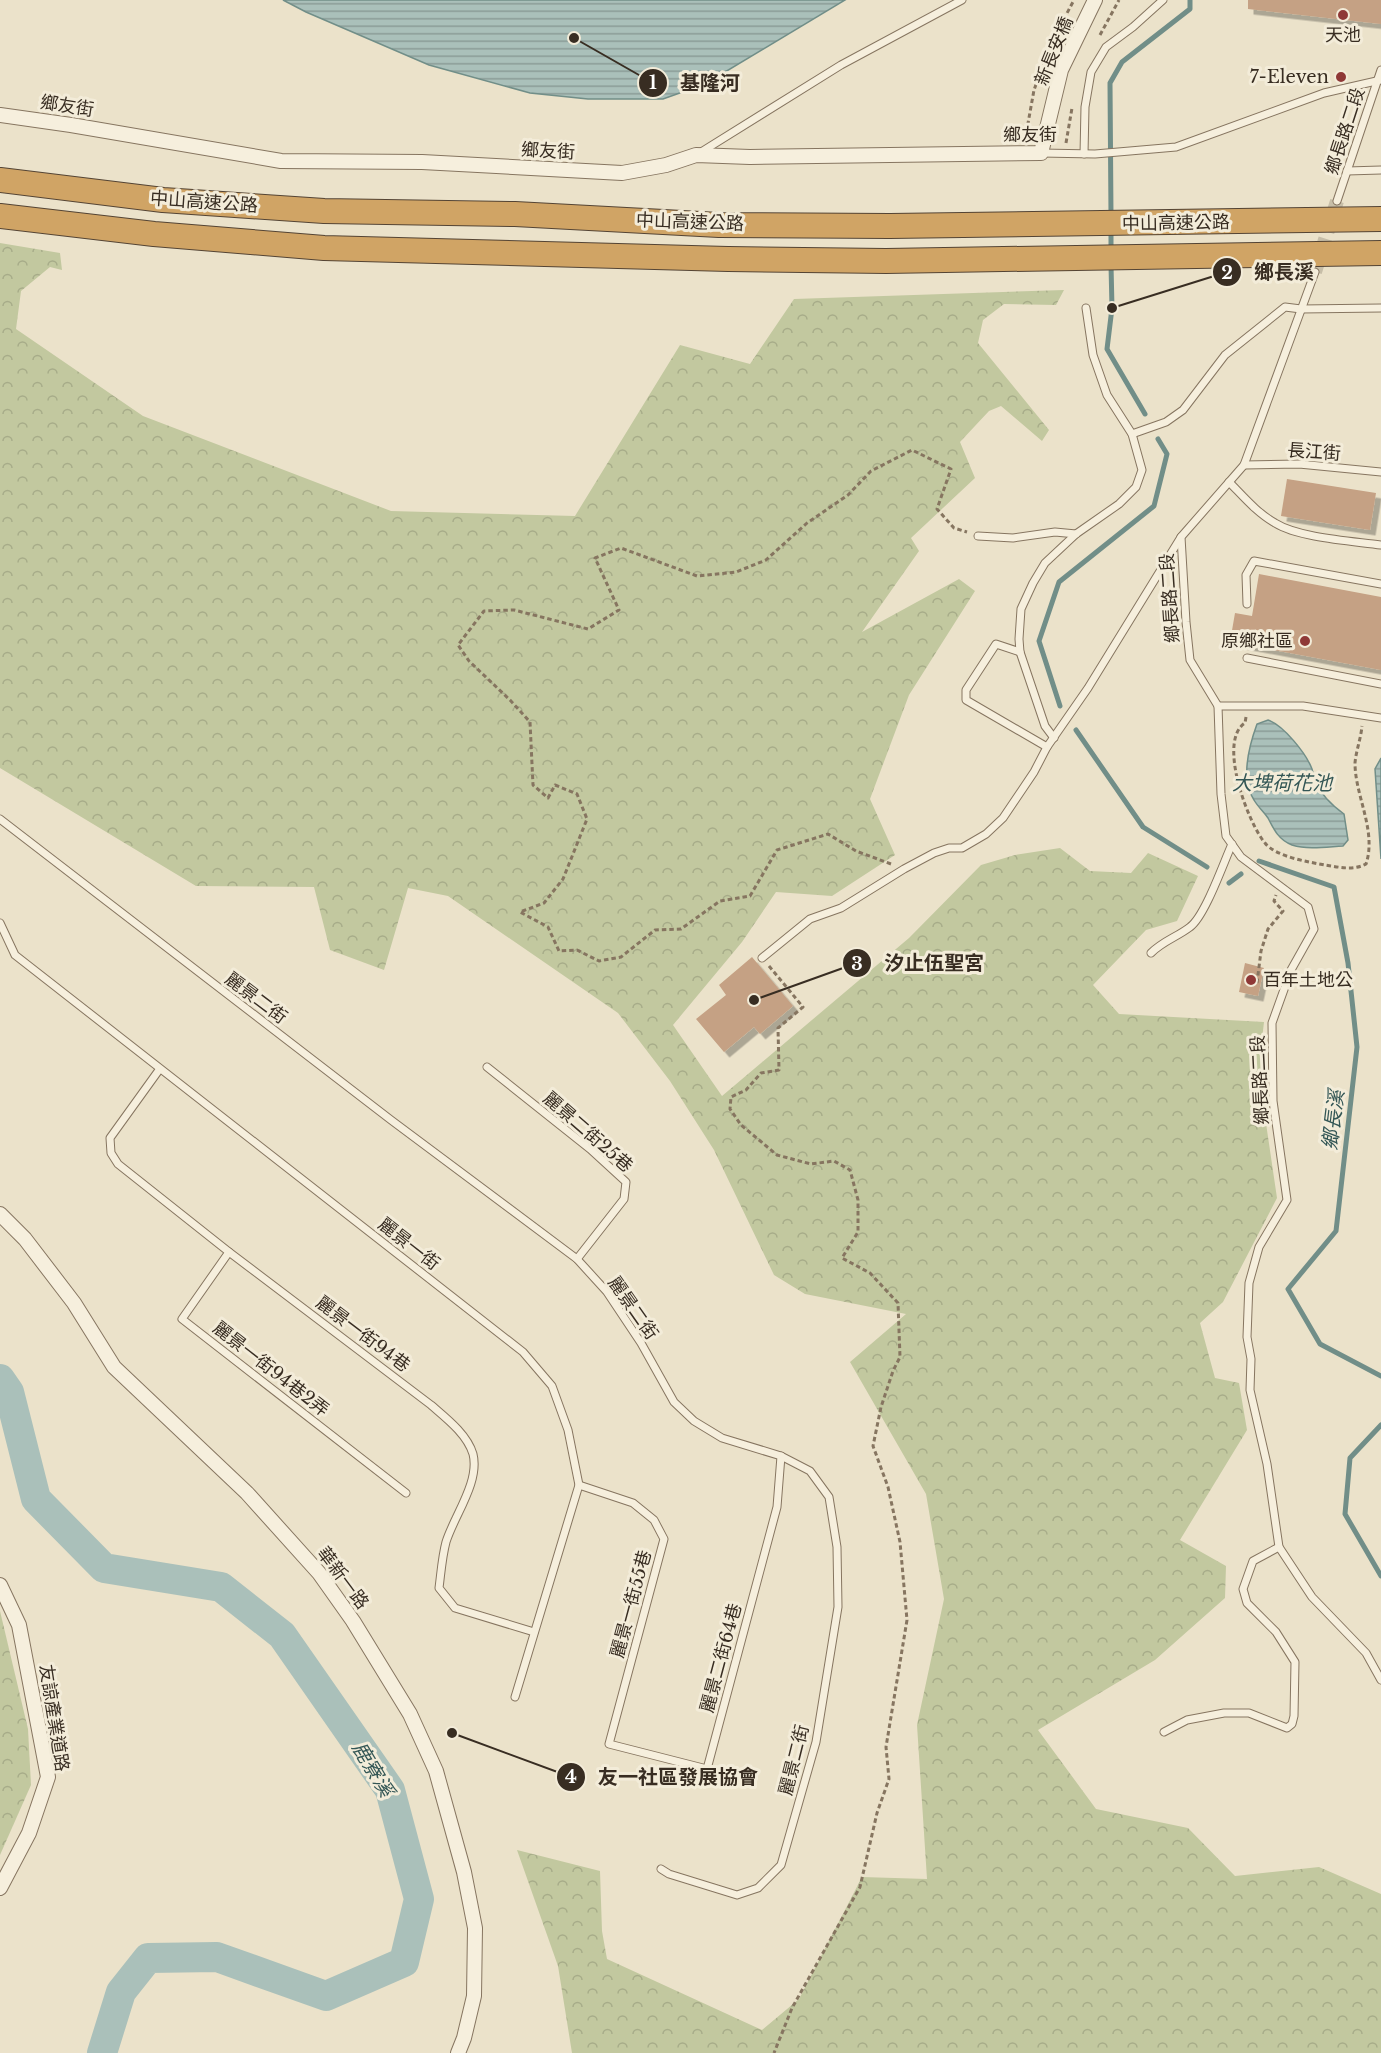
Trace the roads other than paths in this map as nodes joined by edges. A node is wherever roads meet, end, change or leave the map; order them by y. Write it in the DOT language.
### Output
graph roads {
  1 [pos="962,0"];
  2 [pos="1095,0"];
  3 [pos="1163,0"];
  4 [pos="1381,70"];
  5 [pos="1379,80"];
  6 [pos="0,115"];
  7 [pos="1041,153"];
  8 [pos="1084,154"];
  9 [pos="696,155"];
  10 [pos="1381,170"];
  11 [pos="1347,171"];
  12 [pos="0,180"];
  13 [pos="1337,201"];
  14 [pos="0,216"];
  15 [pos="1381,219"];
  16 [pos="1381,253"];
  17 [pos="1315,272"];
  18 [pos="1086,308"];
  19 [pos="1381,308"];
  20 [pos="1301,309"];
  21 [pos="1132,434"];
  22 [pos="1244,465"];
  23 [pos="1381,472"];
  24 [pos="1229,482"];
  25 [pos="1076,534"];
  26 [pos="978,536"];
  27 [pos="1181,537"];
  28 [pos="1381,545"];
  29 [pos="1381,584"];
  30 [pos="1246,604"];
  31 [pos="1020,652"];
  32 [pos="1247,658"];
  33 [pos="1381,684"];
  34 [pos="1218,706"];
  35 [pos="1381,718"];
  36 [pos="1054,738"];
  37 [pos="1047,747"];
  38 [pos="0,819"];
  39 [pos="1232,844"];
  40 [pos="0,923"];
  41 [pos="1151,953"];
  42 [pos="762,958"];
  43 [pos="487,1067"];
  44 [pos="159,1070"];
  45 [pos="0,1214"];
  46 [pos="229,1252"];
  47 [pos="577,1259"];
  48 [pos="781,1456"];
  49 [pos="579,1485"];
  50 [pos="406,1493"];
  51 [pos="1279,1547"];
  52 [pos="0,1585"];
  53 [pos="534,1632"];
  54 [pos="1381,1680"];
  55 [pos="515,1696"];
  56 [pos="1164,1732"];
  57 [pos="609,1744"];
  58 [pos="661,1869"];
  59 [pos="0,1888"];
  60 [pos="458,2053"];
  1 -- 9 [label="lane"];
  2 -- 7 [label="street, 新長安橋"];
  3 -- 8 [label="lane"];
  4 -- 5 [label="lane, 鄉長路二段"];
  5 -- 8 [label="lane, 鄉友街"];
  5 -- 11 [label="lane, 鄉長路二段"];
  6 -- 9 [label="street, 鄉友街"];
  7 -- 8 [label="lane, 鄉友街"];
  7 -- 9 [label="street, 鄉友街"];
  10 -- 11 [label="lane"];
  11 -- 13 [label="lane, 鄉長路二段"];
  12 -- 15 [label="highway, 中山高速公路"];
  14 -- 16 [label="highway, 中山高速公路"];
  17 -- 20 [label="lane, 鄉長路二段"];
  18 -- 21 [label="lane"];
  19 -- 20 [label="lane"];
  20 -- 21 [label="lane"];
  20 -- 22 [label="lane, 鄉長路二段"];
  21 -- 25 [label="lane"];
  22 -- 23 [label="lane, 長江街"];
  22 -- 24 [label="lane, 鄉長路二段"];
  24 -- 27 [label="lane, 鄉長路二段"];
  24 -- 28 [label="lane"];
  25 -- 26 [label="lane"];
  25 -- 31 [label="lane"];
  27 -- 34 [label="lane, 鄉長路二段"];
  27 -- 36 [label="lane"];
  29 -- 30 [label="lane"];
  31 -- 36 [label="lane"];
  31 -- 37 [label="lane"];
  32 -- 33 [label="lane"];
  34 -- 35 [label="lane"];
  34 -- 39 [label="lane, 鄉長路二段"];
  36 -- 37 [label="lane"];
  37 -- 42 [label="lane"];
  38 -- 47 [label="lane, 麗景二街"];
  39 -- 41 [label="lane"];
  39 -- 51 [label="lane, 鄉長路二段"];
  40 -- 44 [label="lane, 麗景一街"];
  43 -- 47 [label="lane, 麗景二街25巷"];
  44 -- 46 [label="lane, 麗景一街94巷"];
  44 -- 49 [label="lane, 麗景一街"];
  45 -- 60 [label="street, 華新一路"];
  46 -- 50 [label="lane, 麗景一街94巷2弄"];
  46 -- 53 [label="lane, 麗景一街94巷"];
  47 -- 48 [label="lane, 麗景二街"];
  48 -- 57 [label="lane, 麗景二街64巷"];
  48 -- 58 [label="lane, 麗景二街"];
  49 -- 53 [label="lane, 麗景一街"];
  49 -- 57 [label="lane, 麗景一街55巷"];
  51 -- 54 [label="lane, 鄉長路二段"];
  51 -- 56 [label="lane"];
  52 -- 59 [label="street, 友諒產業道路"];
  53 -- 55 [label="lane, 麗景一街"];
}
